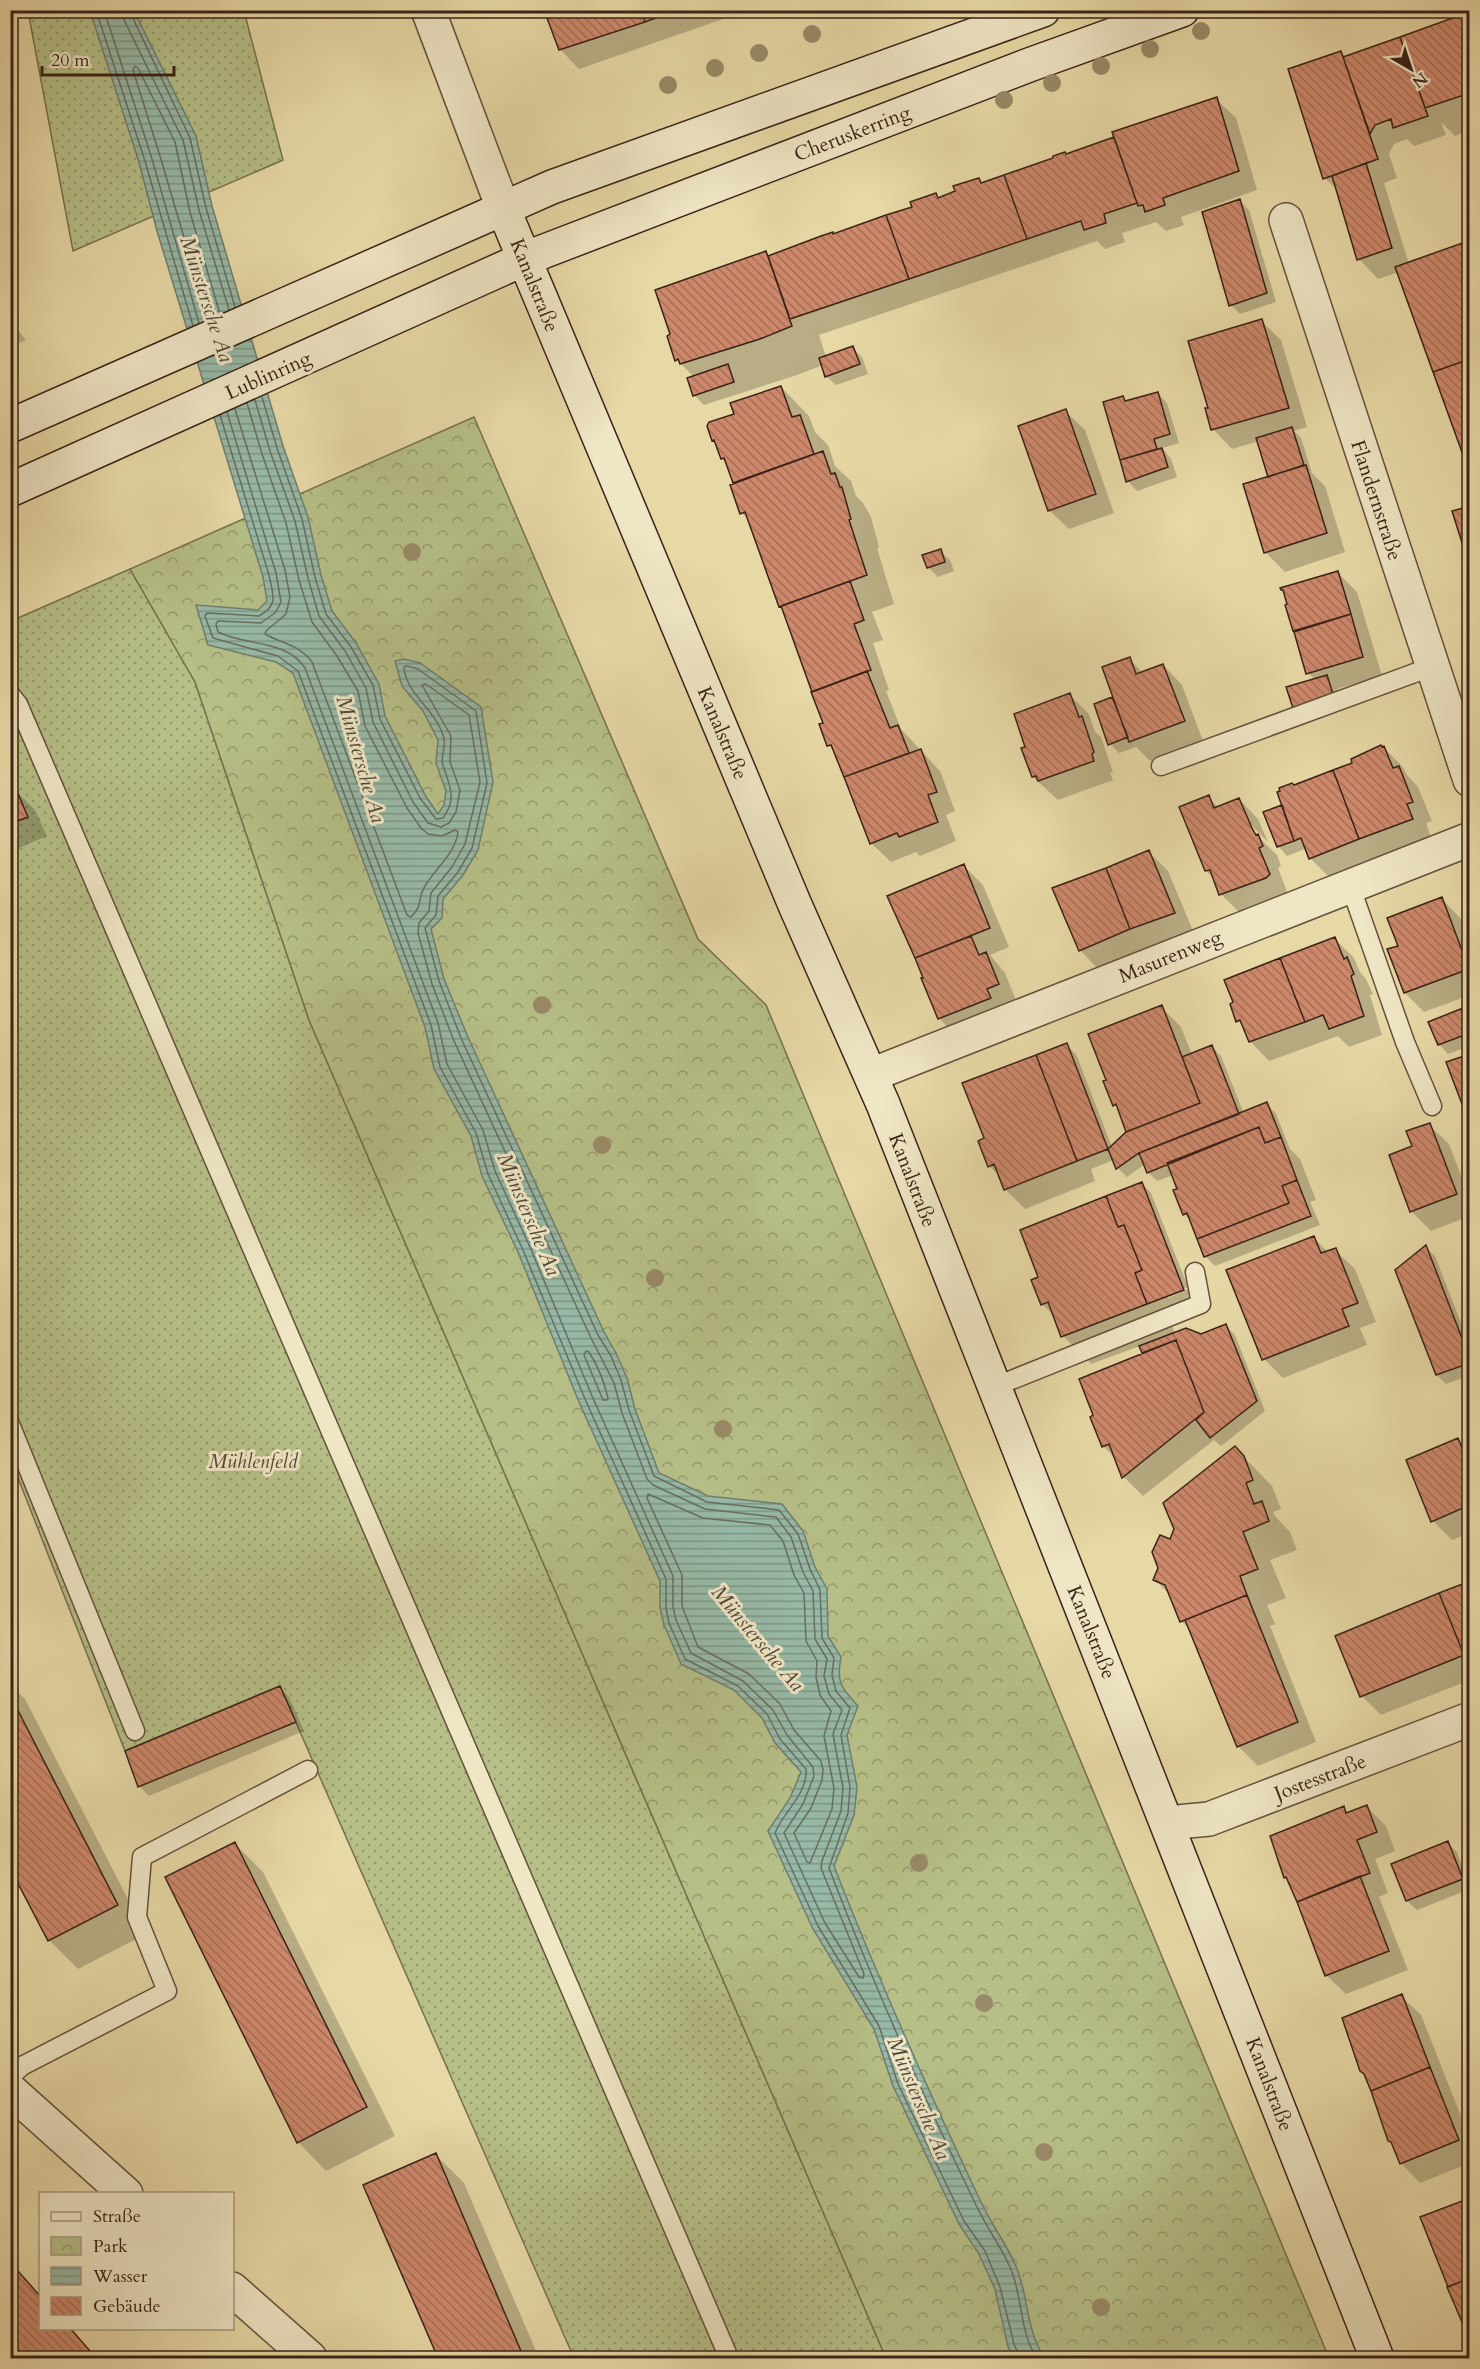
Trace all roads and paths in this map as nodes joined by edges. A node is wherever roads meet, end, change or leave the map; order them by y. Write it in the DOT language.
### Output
graph roads {
  1 [pos="428,10"];
  2 [pos="1043,10"];
  3 [pos="1182,10"];
  4 [pos="503,208"];
  5 [pos="1286,220"];
  6 [pos="524,259"];
  7 [pos="10,426"];
  8 [pos="10,490"];
  9 [pos="1431,667"];
  10 [pos="10,694"];
  11 [pos="1161,766"];
  12 [pos="1470,780"];
  13 [pos="1470,839"];
  14 [pos="1350,885"];
  15 [pos="871,1075"];
  16 [pos="1432,1106"];
  17 [pos="1195,1272"];
  18 [pos="994,1387"];
  19 [pos="10,1424"];
  20 [pos="1470,1719"];
  21 [pos="135,1731"];
  22 [pos="308,1770"];
  23 [pos="1167,1823"];
  24 [pos="10,2077"];
  25 [pos="10,2090"];
  26 [pos="125,2192"];
  27 [pos="234,2291"];
  28 [pos="310,2358"];
  29 [pos="729,2358"];
  30 [pos="1377,2358"];
  1 -- 4 [label="main road, Kanalstraße"];
  2 -- 4 [label="main road"];
  3 -- 6 [label="main road, Cheruskerring"];
  4 -- 6 [label="main road, Kanalstraße"];
  4 -- 7 [label="main road"];
  5 -- 9 [label="main road, Flandernstraße"];
  6 -- 8 [label="main road, Lublinring"];
  6 -- 15 [label="main road, Kanalstraße"];
  9 -- 11 [label="lane"];
  9 -- 12 [label="main road, Flandernstraße"];
  10 -- 29 [label="lane"];
  13 -- 14 [label="main road, Masurenweg"];
  14 -- 15 [label="main road, Masurenweg"];
  14 -- 16 [label="lane"];
  15 -- 18 [label="main road, Kanalstraße"];
  17 -- 18 [label="lane"];
  18 -- 23 [label="main road, Kanalstraße"];
  19 -- 21 [label="lane"];
  20 -- 23 [label="main road, Jostesstraße"];
  22 -- 24 [label="lane"];
  23 -- 30 [label="main road, Kanalstraße"];
  25 -- 26 [label="main road"];
  27 -- 28 [label="main road"];
}
